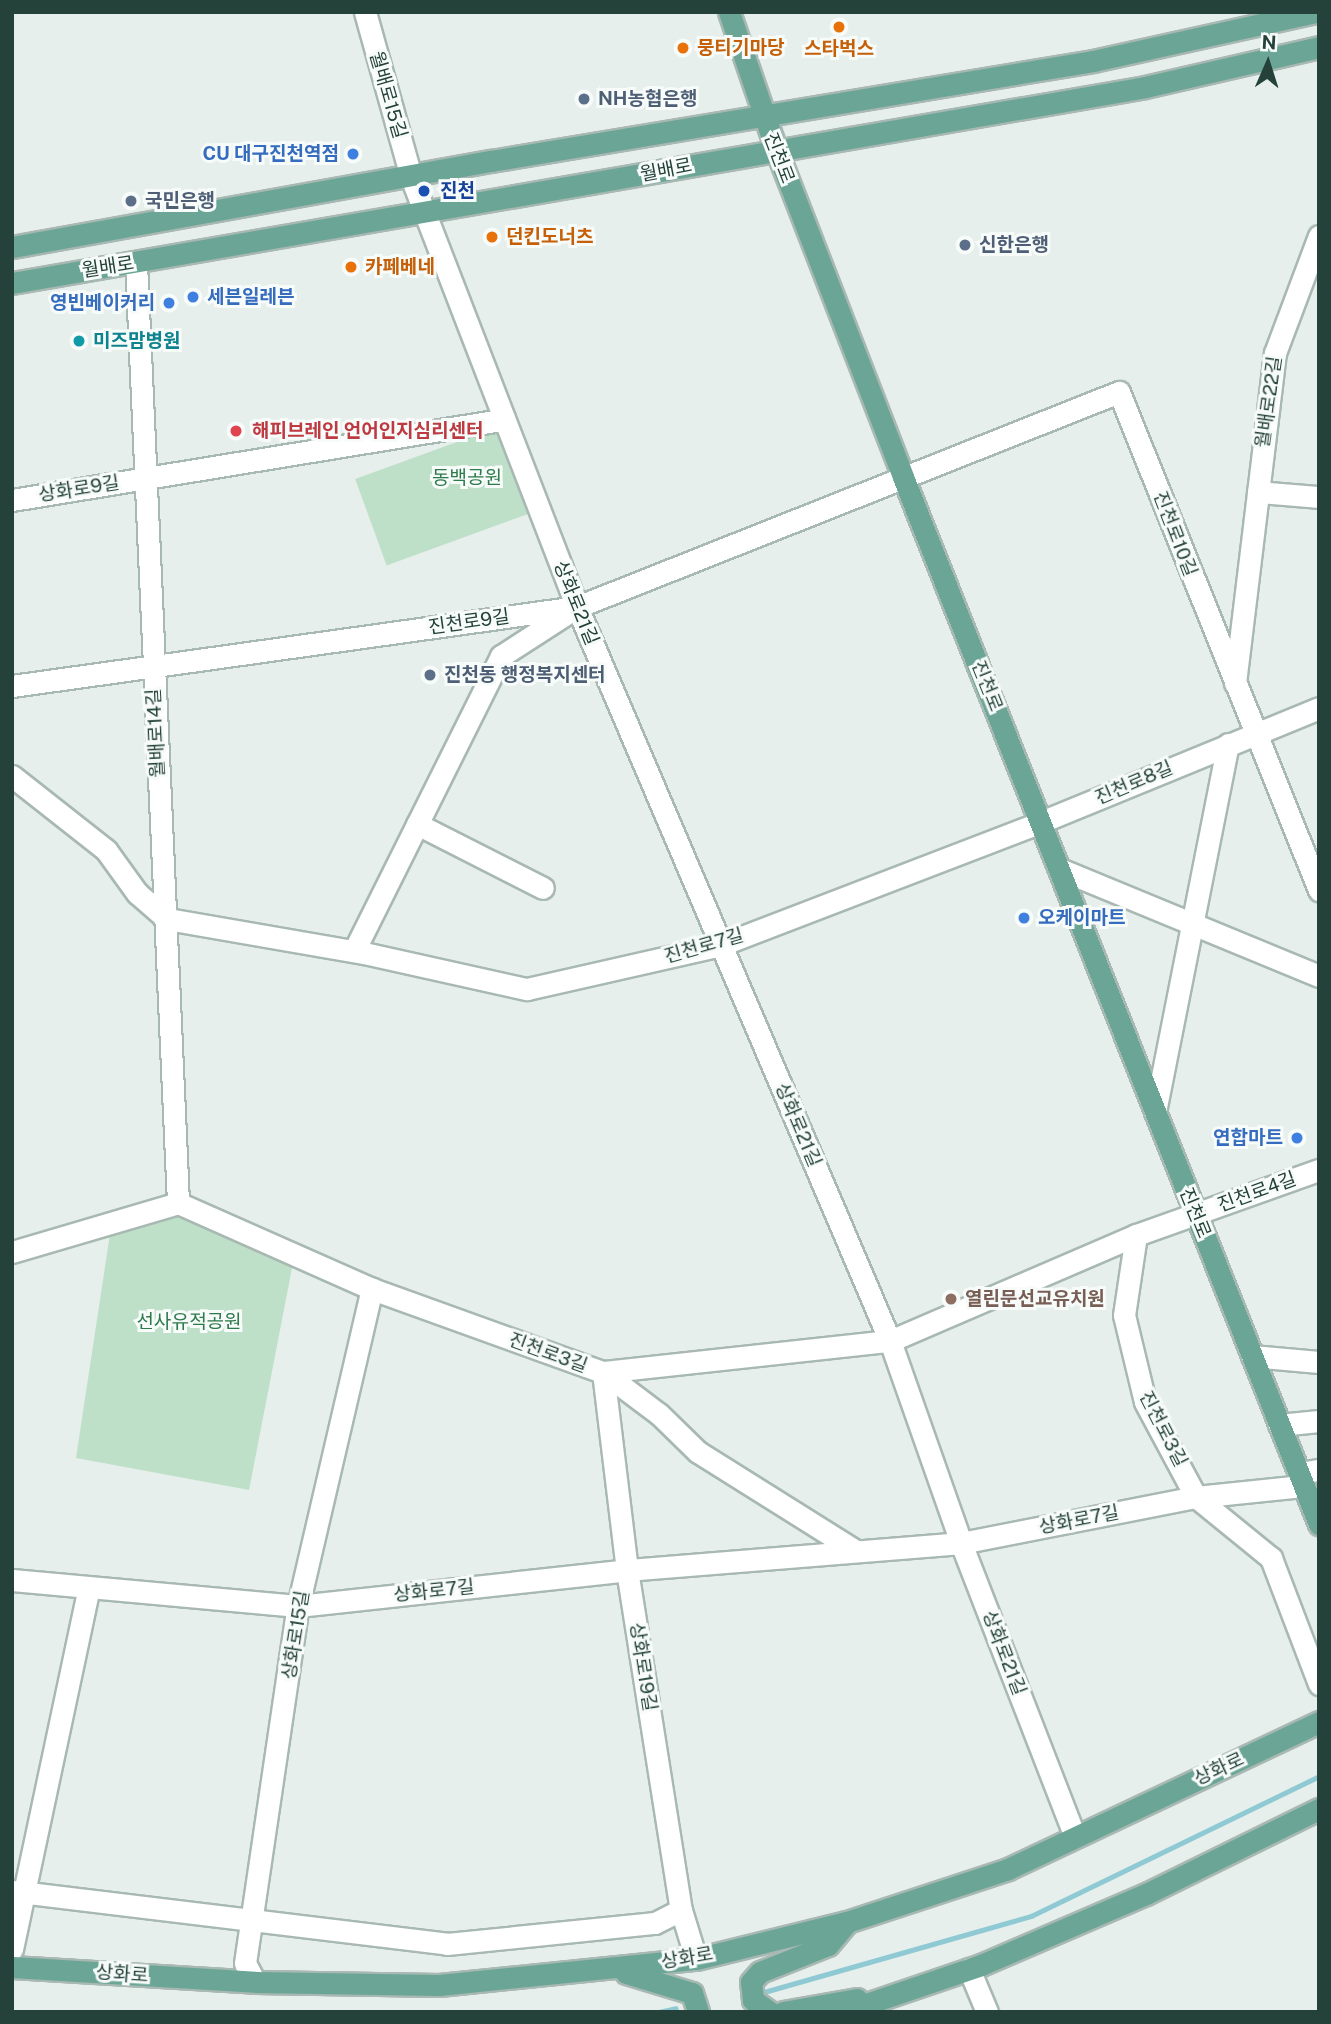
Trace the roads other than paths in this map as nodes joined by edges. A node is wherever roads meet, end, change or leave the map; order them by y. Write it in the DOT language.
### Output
graph roads {
  1 [pos="365,12"];
  2 [pos="729,12"];
  3 [pos="1316,12"];
  4 [pos="1319,47"];
  5 [pos="763,116"];
  6 [pos="776,149"];
  7 [pos="411,177"];
  8 [pos="425,214"];
  9 [pos="1319,236"];
  10 [pos="12,247"];
  11 [pos="136,263"];
  12 [pos="12,283"];
  13 [pos="504,419"];
  14 [pos="903,477"];
  15 [pos="147,479"];
  16 [pos="1258,492"];
  17 [pos="1319,497"];
  18 [pos="12,500"];
  19 [pos="577,607"];
  20 [pos="153,666"];
  21 [pos="12,685"];
  22 [pos="1234,685"];
  23 [pos="1319,708"];
  24 [pos="1254,734"];
  25 [pos="1228,744"];
  26 [pos="12,776"];
  27 [pos="1041,822"];
  28 [pos="417,824"];
  29 [pos="1062,870"];
  30 [pos="543,888"];
  31 [pos="1319,890"];
  32 [pos="167,919"];
  33 [pos="1190,924"];
  34 [pos="721,944"];
  35 [pos="354,951"];
  36 [pos="1319,976"];
  37 [pos="1155,1112"];
  38 [pos="1319,1170"];
  39 [pos="178,1203"];
  40 [pos="1195,1214"];
  41 [pos="1136,1235"];
  42 [pos="12,1251"];
  43 [pos="372,1289"];
  44 [pos="890,1341"];
  45 [pos="1252,1356"];
  46 [pos="1319,1362"];
  47 [pos="603,1372"];
  48 [pos="1319,1420"];
  49 [pos="1279,1425"];
  50 [pos="1306,1476"];
  51 [pos="1196,1497"];
  52 [pos="1319,1524"];
  53 [pos="961,1543"];
  54 [pos="856,1551"];
  55 [pos="627,1570"];
  56 [pos="12,1580"];
  57 [pos="89,1588"];
  58 [pos="298,1606"];
  59 [pos="1319,1684"];
  60 [pos="1319,1722"];
  61 [pos="1319,1733"];
  62 [pos="1276,1743"];
  63 [pos="1319,1809"];
  64 [pos="1075,1837"];
  65 [pos="19,1892"];
  66 [pos="681,1910"];
  67 [pos="252,1919"];
  68 [pos="846,1922"];
  69 [pos="12,1949"];
  70 [pos="696,1958"];
  71 [pos="12,1967"];
  72 [pos="969,1969"];
  73 [pos="613,1970"];
  74 [pos="255,1982"];
  75 [pos="894,1995"];
  76 [pos="698,2012"];
  77 [pos="770,2012"];
  78 [pos="783,2012"];
  79 [pos="844,2012"];
  80 [pos="987,2012"];
  1 -- 7 [label="street, 월배로15길"];
  2 -- 5 [label="main road, 진천로"];
  3 -- 5 [label="main road, 월배로"];
  4 -- 6 [label="main road, 월배로"];
  5 -- 6 [label="main road, 진천로"];
  5 -- 7 [label="main road, 월배로"];
  6 -- 8 [label="main road, 월배로"];
  6 -- 14 [label="main road, 진천로"];
  7 -- 8 [label="street, 상화로21길"];
  7 -- 10 [label="main road, 월배로"];
  8 -- 11 [label="main road, 월배로"];
  8 -- 13 [label="street, 상화로21길"];
  9 -- 16 [label="street, 월배로22길"];
  11 -- 12 [label="main road, 월배로"];
  11 -- 15 [label="street, 월배로14길"];
  13 -- 15 [label="street"];
  13 -- 19 [label="street, 상화로21길"];
  14 -- 19 [label="street, 진천로9길"];
  14 -- 22 [label="street, 진천로10길"];
  14 -- 27 [label="main road, 진천로"];
  15 -- 18 [label="street, 상화로9길"];
  15 -- 20 [label="street, 월배로14길"];
  16 -- 17 [label="street"];
  16 -- 22 [label="street, 월배로22길"];
  19 -- 20 [label="street, 진천로9길"];
  19 -- 28 [label="street"];
  19 -- 34 [label="street, 상화로21길"];
  20 -- 21 [label="street, 진천로9길"];
  20 -- 32 [label="street, 월배로14길"];
  22 -- 24 [label="street, 진천로10길"];
  23 -- 24 [label="street, 진천로8길"];
  24 -- 25 [label="street, 진천로8길"];
  24 -- 31 [label="street, 진천로10길"];
  25 -- 27 [label="street, 진천로8길"];
  25 -- 33 [label="street"];
  26 -- 32 [label="street"];
  27 -- 29 [label="main road, 진천로"];
  27 -- 34 [label="street, 진천로7길"];
  28 -- 30 [label="street"];
  28 -- 35 [label="street"];
  29 -- 33 [label="street"];
  29 -- 37 [label="main road, 진천로"];
  32 -- 35 [label="street, 진천로7길"];
  32 -- 39 [label="street, 월배로14길"];
  33 -- 36 [label="street"];
  33 -- 37 [label="street"];
  34 -- 35 [label="street, 진천로7길"];
  34 -- 44 [label="street, 상화로21길"];
  37 -- 40 [label="main road, 진천로"];
  38 -- 40 [label="street, 진천로4길"];
  39 -- 42 [label="street"];
  39 -- 43 [label="street, 진천로3길"];
  40 -- 41 [label="street, 진천로3길"];
  40 -- 45 [label="main road, 진천로"];
  41 -- 44 [label="street, 진천로3길"];
  41 -- 51 [label="street, 진천로3길"];
  43 -- 47 [label="street, 진천로3길"];
  43 -- 58 [label="street, 상화로15길"];
  44 -- 47 [label="street, 진천로3길"];
  44 -- 53 [label="street, 상화로21길"];
  45 -- 46 [label="street"];
  45 -- 49 [label="main road, 진천로"];
  47 -- 54 [label="street"];
  47 -- 55 [label="street, 상화로19길"];
  48 -- 49 [label="street"];
  49 -- 50 [label="main road, 진천로"];
  50 -- 51 [label="street, 상화로7길"];
  50 -- 52 [label="main road, 진천로"];
  51 -- 53 [label="street, 상화로7길"];
  51 -- 59 [label="street"];
  53 -- 54 [label="street, 상화로7길"];
  53 -- 64 [label="street, 상화로21길"];
  54 -- 55 [label="street, 상화로7길"];
  55 -- 58 [label="street, 상화로7길"];
  55 -- 66 [label="street, 상화로19길"];
  56 -- 57 [label="street, 상화로7길"];
  57 -- 58 [label="street, 상화로7길"];
  57 -- 65 [label="street"];
  58 -- 67 [label="street, 상화로15길"];
  60 -- 62 [label="main road, 상화로"];
  61 -- 62 [label="main road"];
  62 -- 64 [label="main road, 상화로"];
  63 -- 72 [label="main road"];
  64 -- 68 [label="main road, 상화로"];
  65 -- 67 [label="street"];
  65 -- 69 [label="street"];
  66 -- 67 [label="street"];
  66 -- 70 [label="street, 상화로19길"];
  67 -- 74 [label="street, 상화로15길"];
  68 -- 70 [label="main road, 상화로"];
  68 -- 77 [label="main road"];
  70 -- 73 [label="main road, 상화로"];
  71 -- 74 [label="main road, 상화로"];
  72 -- 75 [label="main road"];
  72 -- 80 [label="street"];
  73 -- 74 [label="main road, 상화로"];
  73 -- 76 [label="main road"];
  75 -- 78 [label="main road"];
  75 -- 79 [label="main road"];
}
